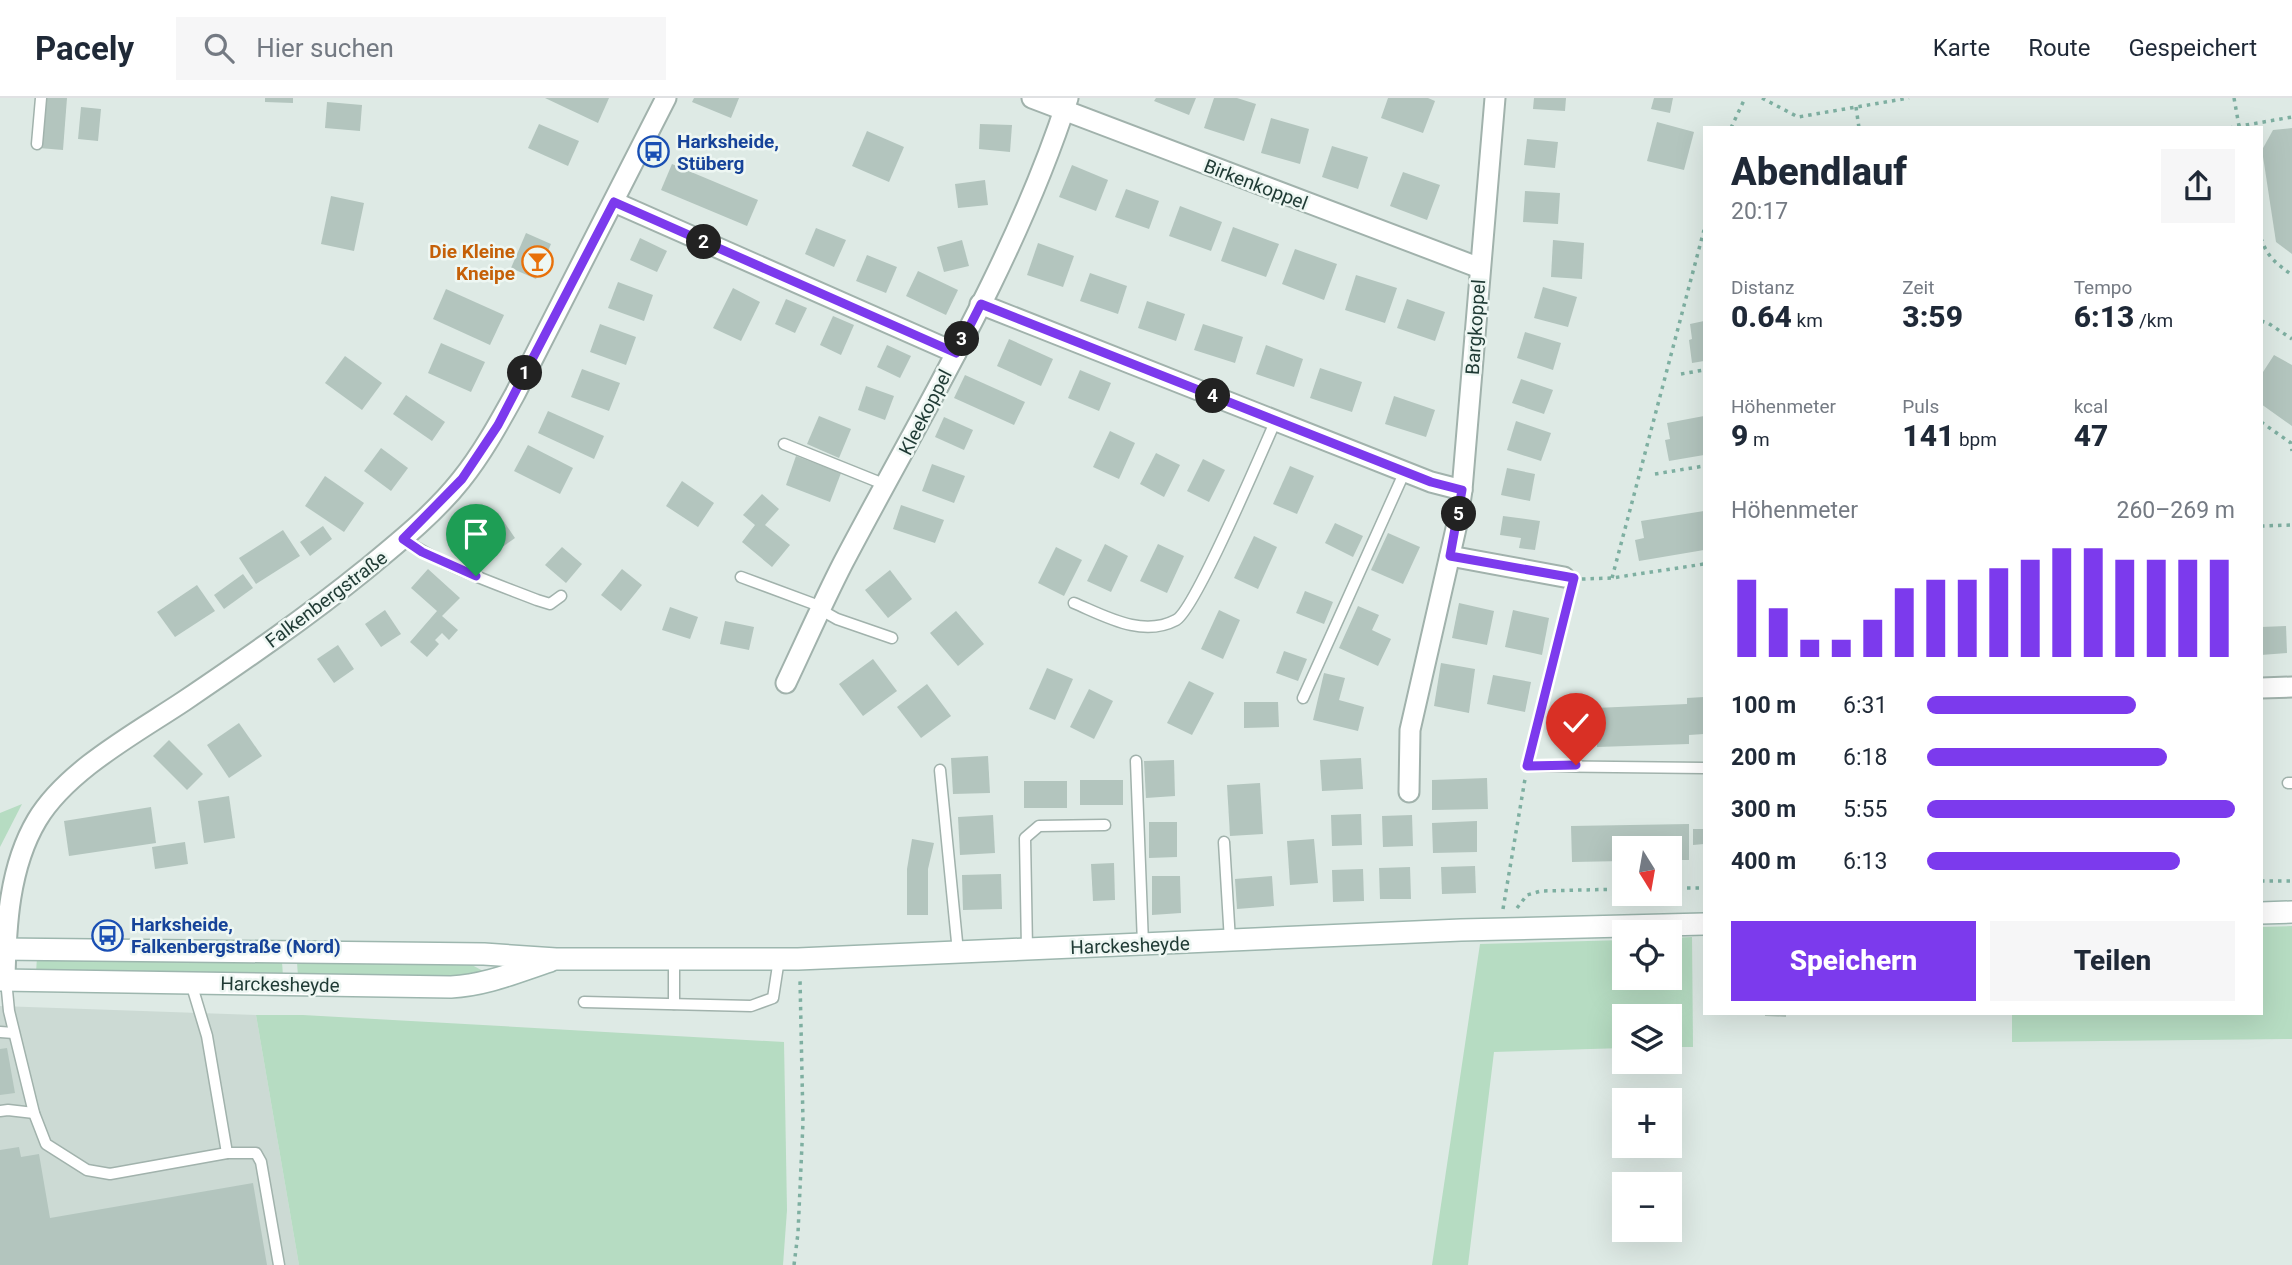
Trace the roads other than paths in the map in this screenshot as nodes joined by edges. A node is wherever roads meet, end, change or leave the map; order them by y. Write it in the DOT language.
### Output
graph roads {
  1 [pos="41,98"];
  2 [pos="666,98"];
  3 [pos="1032,98"];
  4 [pos="1495,98"];
  5 [pos="1066,104"];
  6 [pos="37,144"];
  7 [pos="614,202"];
  8 [pos="1480,268"];
  9 [pos="981,304"];
  10 [pos="956,353"];
  11 [pos="1276,420"];
  12 [pos="784,444"];
  13 [pos="1405,471"];
  14 [pos="887,485"];
  15 [pos="1462,490"];
  16 [pos="403,539"];
  17 [pos="1450,556"];
  18 [pos="741,578"];
  19 [pos="1569,578"];
  20 [pos="561,596"];
  21 [pos="1074,603"];
  22 [pos="821,609"];
  23 [pos="892,638"];
  24 [pos="786,683"];
  25 [pos="2292,687"];
  26 [pos="2263,688"];
  27 [pos="1303,698"];
  28 [pos="1136,761"];
  29 [pos="1527,766"];
  30 [pos="1703,768"];
  31 [pos="940,770"];
  32 [pos="1409,792"];
  33 [pos="1104,825"];
  34 [pos="1224,842"];
  35 [pos="2292,912"];
  36 [pos="2263,913"];
  37 [pos="1703,924"];
  38 [pos="1230,941"];
  39 [pos="1143,945"];
  40 [pos="3,949"];
  41 [pos="1027,950"];
  42 [pos="958,953"];
  43 [pos="555,959"];
  44 [pos="788,959"];
  45 [pos="674,960"];
  46 [pos="3,980"];
  47 [pos="191,983"];
  48 [pos="584,1002"];
  49 [pos="674,1004"];
  50 [pos="0,1032"];
  51 [pos="14,1033"];
  52 [pos="0,1111"];
  53 [pos="34,1113"];
  54 [pos="227,1153"];
  55 [pos="279,1265"];
  1 -- 6 [label="lane"];
  2 -- 7 [label="street, Falkenbergstraße"];
  3 -- 5 [label="street, Birkenkoppel"];
  4 -- 8 [label="street, Bargkoppel"];
  5 -- 8 [label="street, Birkenkoppel"];
  5 -- 9 [label="street, Kleekoppel"];
  7 -- 10 [label="street"];
  7 -- 16 [label="street, Falkenbergstraße"];
  8 -- 15 [label="street, Bargkoppel"];
  9 -- 10 [label="street, Kleekoppel"];
  9 -- 11 [label="street"];
  10 -- 14 [label="street, Kleekoppel"];
  11 -- 13 [label="street"];
  11 -- 21 [label="lane"];
  12 -- 14 [label="lane"];
  13 -- 15 [label="street"];
  13 -- 27 [label="lane"];
  14 -- 22 [label="street, Kleekoppel"];
  15 -- 17 [label="street, Bargkoppel"];
  16 -- 20 [label="lane"];
  16 -- 40 [label="street, Falkenbergstraße"];
  17 -- 19 [label="street"];
  17 -- 32 [label="street, Bargkoppel"];
  18 -- 22 [label="lane"];
  22 -- 23 [label="lane"];
  22 -- 24 [label="street, Kleekoppel"];
  25 -- 26 [label="street"];
  28 -- 39 [label="lane"];
  29 -- 30 [label="lane"];
  31 -- 42 [label="lane"];
  33 -- 41 [label="lane"];
  34 -- 38 [label="lane"];
  35 -- 36 [label="main road"];
  37 -- 38 [label="main road, Harckesheyde"];
  38 -- 39 [label="main road, Harckesheyde"];
  39 -- 41 [label="main road, Harckesheyde"];
  40 -- 43 [label="main road, Harckesheyde"];
  40 -- 46 [label="street, Falkenbergstraße"];
  41 -- 42 [label="main road, Harckesheyde"];
  42 -- 44 [label="main road, Harckesheyde"];
  43 -- 45 [label="main road, Harckesheyde"];
  43 -- 47 [label="main road, Harckesheyde"];
  44 -- 45 [label="main road, Harckesheyde"];
  44 -- 49 [label="lane"];
  45 -- 49 [label="lane"];
  46 -- 47 [label="main road, Harckesheyde"];
  46 -- 51 [label="lane"];
  47 -- 54 [label="lane"];
  48 -- 49 [label="lane"];
  50 -- 51 [label="lane"];
  51 -- 53 [label="lane"];
  52 -- 53 [label="lane"];
  53 -- 54 [label="lane"];
  54 -- 55 [label="lane"];
}
